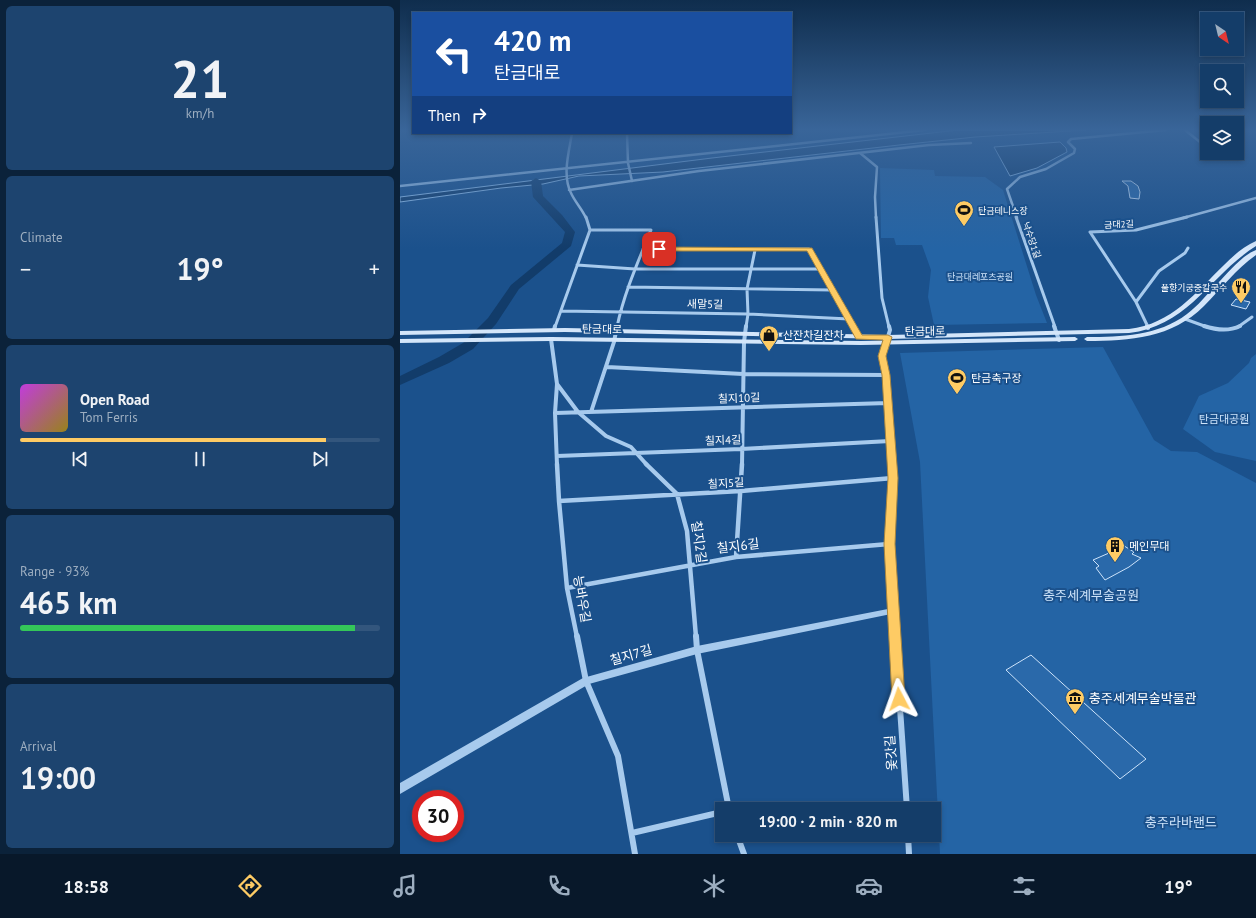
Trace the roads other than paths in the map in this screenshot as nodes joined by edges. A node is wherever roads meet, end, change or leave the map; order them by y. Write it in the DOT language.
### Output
graph roads {
  1 [pos="567,169"];
  2 [pos="556,170"];
  3 [pos="630,170"];
  4 [pos="717,170"];
  5 [pos="877,170"];
  6 [pos="1044,170"];
  7 [pos="632,181"];
  8 [pos="400,186"];
  9 [pos="569,190"];
  10 [pos="1256,198"];
  11 [pos="590,230"];
  12 [pos="1256,243"];
  13 [pos="1188,248"];
  14 [pos="643,249"];
  15 [pos="755,250"];
  16 [pos="1256,252"];
  17 [pos="577,265"];
  18 [pos="751,268"];
  19 [pos="635,269"];
  20 [pos="820,269"];
  21 [pos="628,287"];
  22 [pos="747,289"];
  23 [pos="832,290"];
  24 [pos="1136,302"];
  25 [pos="561,312"];
  26 [pos="620,312"];
  27 [pos="748,314"];
  28 [pos="1252,317"];
  29 [pos="849,319"];
  30 [pos="1185,319"];
  31 [pos="1148,328"];
  32 [pos="554,330"];
  33 [pos="617,331"];
  34 [pos="400,332"];
  35 [pos="859,337"];
  36 [pos="1058,337"];
  37 [pos="744,338"];
  38 [pos="551,339"];
  39 [pos="615,340"];
  40 [pos="887,340"];
  41 [pos="400,341"];
  42 [pos="606,367"];
  43 [pos="743,374"];
  44 [pos="886,375"];
  45 [pos="557,384"];
  46 [pos="888,402"];
  47 [pos="742,407"];
  48 [pos="578,412"];
  49 [pos="591,412"];
  50 [pos="555,413"];
  51 [pos="890,440"];
  52 [pos="741,449"];
  53 [pos="636,452"];
  54 [pos="557,456"];
  55 [pos="893,478"];
  56 [pos="741,491"];
  57 [pos="677,494"];
  58 [pos="559,501"];
  59 [pos="890,544"];
  60 [pos="736,557"];
  61 [pos="690,564"];
  62 [pos="568,588"];
  63 [pos="893,611"];
  64 [pos="697,650"];
  65 [pos="586,681"];
  66 [pos="400,790"];
  67 [pos="728,802"];
  68 [pos="907,802"];
  69 [pos="715,814"];
  70 [pos="632,833"];
  71 [pos="740,842"];
  72 [pos="908,842"];
  73 [pos="635,854"];
  74 [pos="744,854"];
  75 [pos="909,854"];
  1 -- 9 [label="street"];
  2 -- 8 [label="street"];
  3 -- 7 [label="street"];
  4 -- 7 [label="street"];
  5 -- 40 [label="street, 옻갓길"];
  6 -- 36 [label="street, 낙수당1길"];
  7 -- 9 [label="street"];
  9 -- 11 [label="street"];
  10 -- 24 [label="street, 금대2길"];
  11 -- 14 [label="street"];
  11 -- 17 [label="street"];
  12 -- 31 [label="main road, 탄금대로"];
  13 -- 24 [label="street"];
  14 -- 15 [label="street"];
  14 -- 19 [label="street"];
  15 -- 18 [label="street"];
  15 -- 20 [label="street"];
  16 -- 30 [label="main road, 탄금대로"];
  17 -- 19 [label="street"];
  17 -- 25 [label="street"];
  18 -- 19 [label="street"];
  18 -- 20 [label="street"];
  18 -- 22 [label="street"];
  19 -- 21 [label="street"];
  20 -- 23 [label="street"];
  21 -- 22 [label="street"];
  21 -- 26 [label="street"];
  22 -- 23 [label="street"];
  22 -- 27 [label="street"];
  23 -- 29 [label="street"];
  24 -- 31 [label="street, 금대2길"];
  25 -- 26 [label="street, 새말5길"];
  25 -- 32 [label="street"];
  26 -- 27 [label="street, 새말5길"];
  26 -- 33 [label="street"];
  27 -- 29 [label="street, 새말5길"];
  27 -- 37 [label="street"];
  28 -- 30 [label="street"];
  29 -- 35 [label="street"];
  30 -- 36 [label="main road, 탄금대로"];
  31 -- 36 [label="main road, 탄금대로"];
  32 -- 33 [label="main road, 탄금대로"];
  32 -- 34 [label="main road, 탄금대로"];
  32 -- 38 [label="street"];
  33 -- 37 [label="main road, 탄금대로"];
  33 -- 39 [label="street"];
  35 -- 37 [label="main road, 탄금대로"];
  35 -- 40 [label="main road, 탄금대로"];
  36 -- 40 [label="main road, 탄금대로"];
  37 -- 39 [label="main road, 탄금대로"];
  37 -- 40 [label="main road, 탄금대로"];
  37 -- 43 [label="street"];
  38 -- 39 [label="main road, 탄금대로"];
  38 -- 41 [label="main road, 탄금대로"];
  38 -- 45 [label="street, 능바우길"];
  39 -- 42 [label="street"];
  40 -- 44 [label="street, 옻갓길"];
  42 -- 43 [label="street"];
  42 -- 49 [label="street"];
  43 -- 44 [label="street"];
  43 -- 47 [label="street"];
  44 -- 46 [label="street, 옻갓길"];
  45 -- 48 [label="street, 칠지2길"];
  45 -- 50 [label="street, 능바우길"];
  46 -- 47 [label="street, 칠지10길"];
  46 -- 51 [label="street, 옻갓길"];
  47 -- 49 [label="street, 칠지10길"];
  47 -- 52 [label="street"];
  48 -- 49 [label="street"];
  48 -- 50 [label="street"];
  48 -- 53 [label="street, 칠지2길"];
  50 -- 54 [label="street, 능바우길"];
  51 -- 52 [label="street, 칠지4길"];
  51 -- 55 [label="street, 옻갓길"];
  52 -- 53 [label="street, 칠지4길"];
  52 -- 56 [label="street"];
  53 -- 54 [label="street, 칠지4길"];
  53 -- 57 [label="street, 칠지2길"];
  54 -- 58 [label="street, 능바우길"];
  55 -- 56 [label="street, 칠지5길"];
  55 -- 59 [label="street, 옻갓길"];
  56 -- 57 [label="street, 칠지5길"];
  56 -- 60 [label="street"];
  57 -- 58 [label="street, 칠지5길"];
  57 -- 61 [label="street, 칠지2길"];
  58 -- 62 [label="street, 능바우길"];
  59 -- 60 [label="street, 칠지6길"];
  59 -- 63 [label="street, 옻갓길"];
  60 -- 61 [label="street, 칠지6길"];
  61 -- 62 [label="street, 칠지6길"];
  61 -- 64 [label="street, 칠지2길"];
  62 -- 65 [label="street, 능바우길"];
  63 -- 64 [label="street, 칠지7길"];
  63 -- 68 [label="street, 옻갓길"];
  64 -- 65 [label="street, 칠지7길"];
  64 -- 67 [label="street, 칠지2길"];
  65 -- 66 [label="street, 칠지7길"];
  65 -- 70 [label="street, 능바우길"];
  69 -- 70 [label="street"];
  70 -- 73 [label="street, 능바우길"];
  71 -- 74 [label="street"];
  72 -- 75 [label="street"];
}
